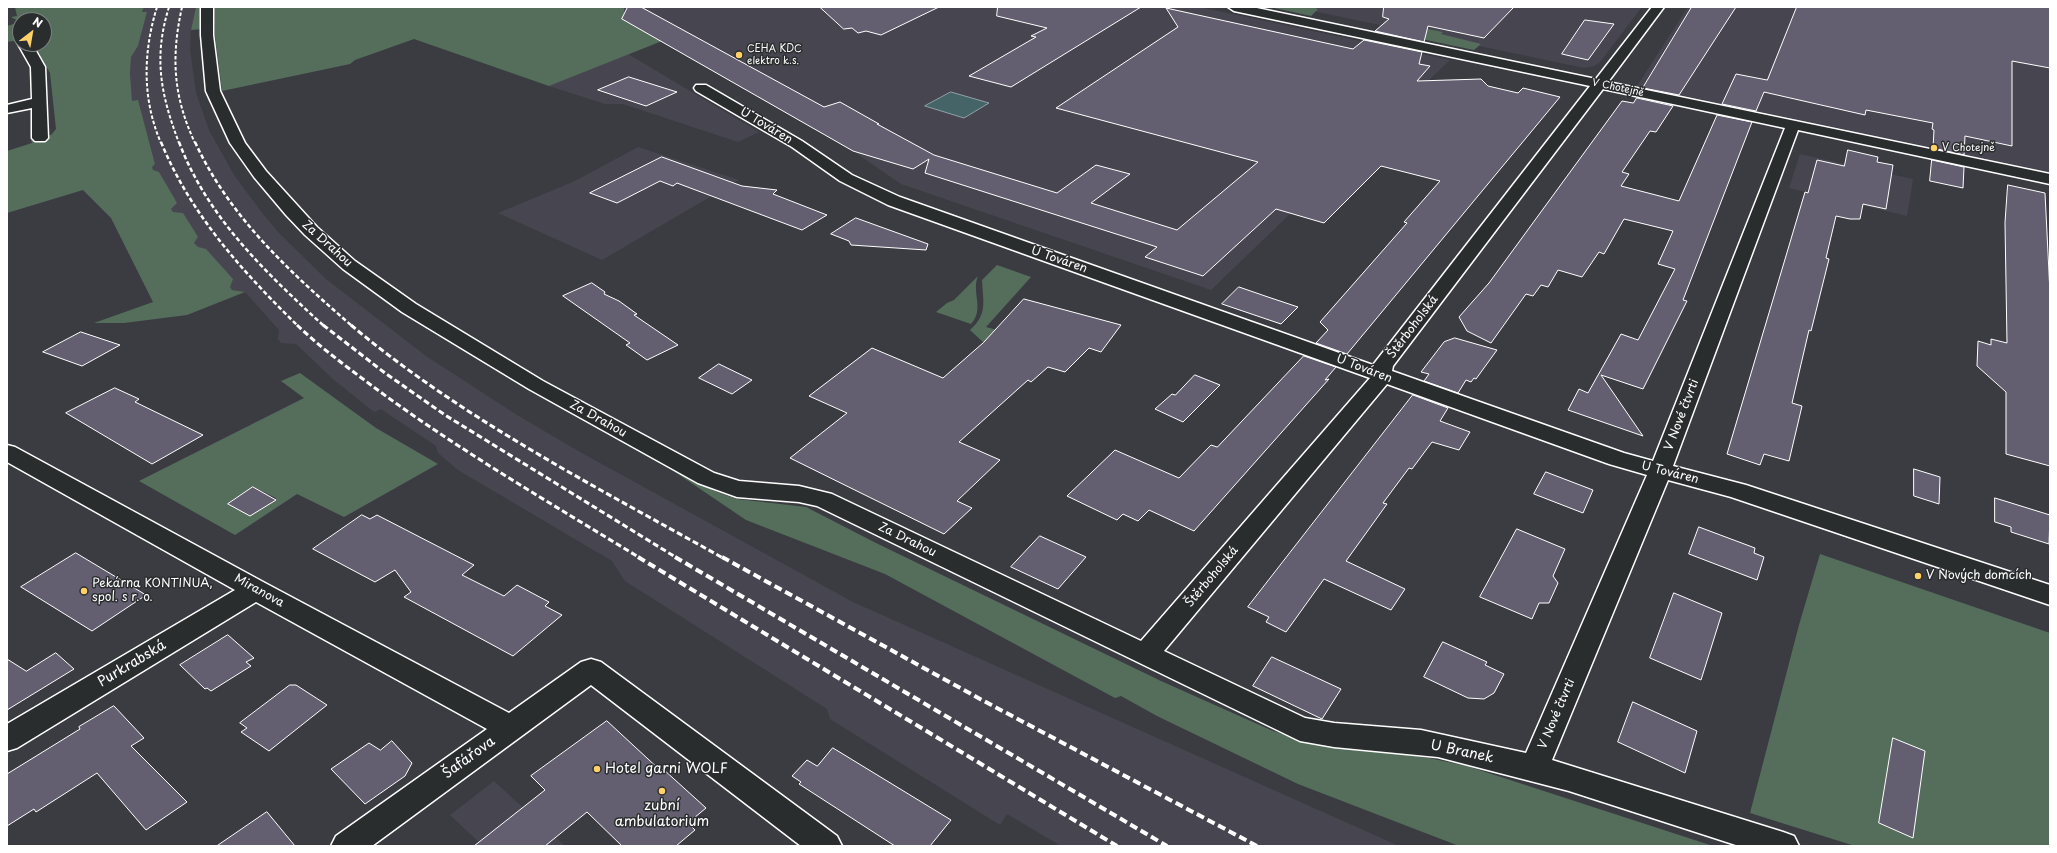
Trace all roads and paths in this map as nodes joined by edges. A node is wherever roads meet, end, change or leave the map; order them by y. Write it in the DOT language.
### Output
graph roads {
  1 [pos="207,7"];
  2 [pos="1234,7"];
  3 [pos="1658,7"];
  4 [pos="29,52"];
  5 [pos="1600,84"];
  6 [pos="701,88"];
  7 [pos="39,102"];
  8 [pos="7,109"];
  9 [pos="1794,125"];
  10 [pos="40,138"];
  11 [pos="2050,178"];
  12 [pos="1384,375"];
  13 [pos="7,452"];
  14 [pos="1660,471"];
  15 [pos="256,590"];
  16 [pos="2050,595"];
  17 [pos="1145,655"];
  18 [pos="511,728"];
  19 [pos="7,739"];
  20 [pos="1534,768"];
  21 [pos="347,846"];
  22 [pos="826,846"];
  23 [pos="1783,846"];
  1 -- 17 [label="street, Za Drahou"];
  2 -- 5 [label="street, V Chotejně"];
  3 -- 5 [label="street, Štěrboholská"];
  4 -- 7 [label="street"];
  5 -- 9 [label="street, V Chotejně"];
  5 -- 12 [label="street, Štěrboholská"];
  6 -- 12 [label="street, U Továren"];
  7 -- 8 [label="street"];
  7 -- 10 [label="street"];
  9 -- 11 [label="street, V Chotejně"];
  9 -- 14 [label="street, V Nové čtvrti"];
  12 -- 14 [label="street, U Továren"];
  12 -- 17 [label="street, Štěrboholská"];
  13 -- 15 [label="street, Miranova"];
  14 -- 16 [label="street, U Továren"];
  14 -- 20 [label="street, V Nové čtvrti"];
  15 -- 18 [label="street, Miranova"];
  15 -- 19 [label="street, Purkrabská"];
  17 -- 20 [label="street, U Branek"];
  18 -- 21 [label="street, Šafářova"];
  18 -- 22 [label="street, Šafářova"];
  20 -- 23 [label="street, U Branek"];
}
